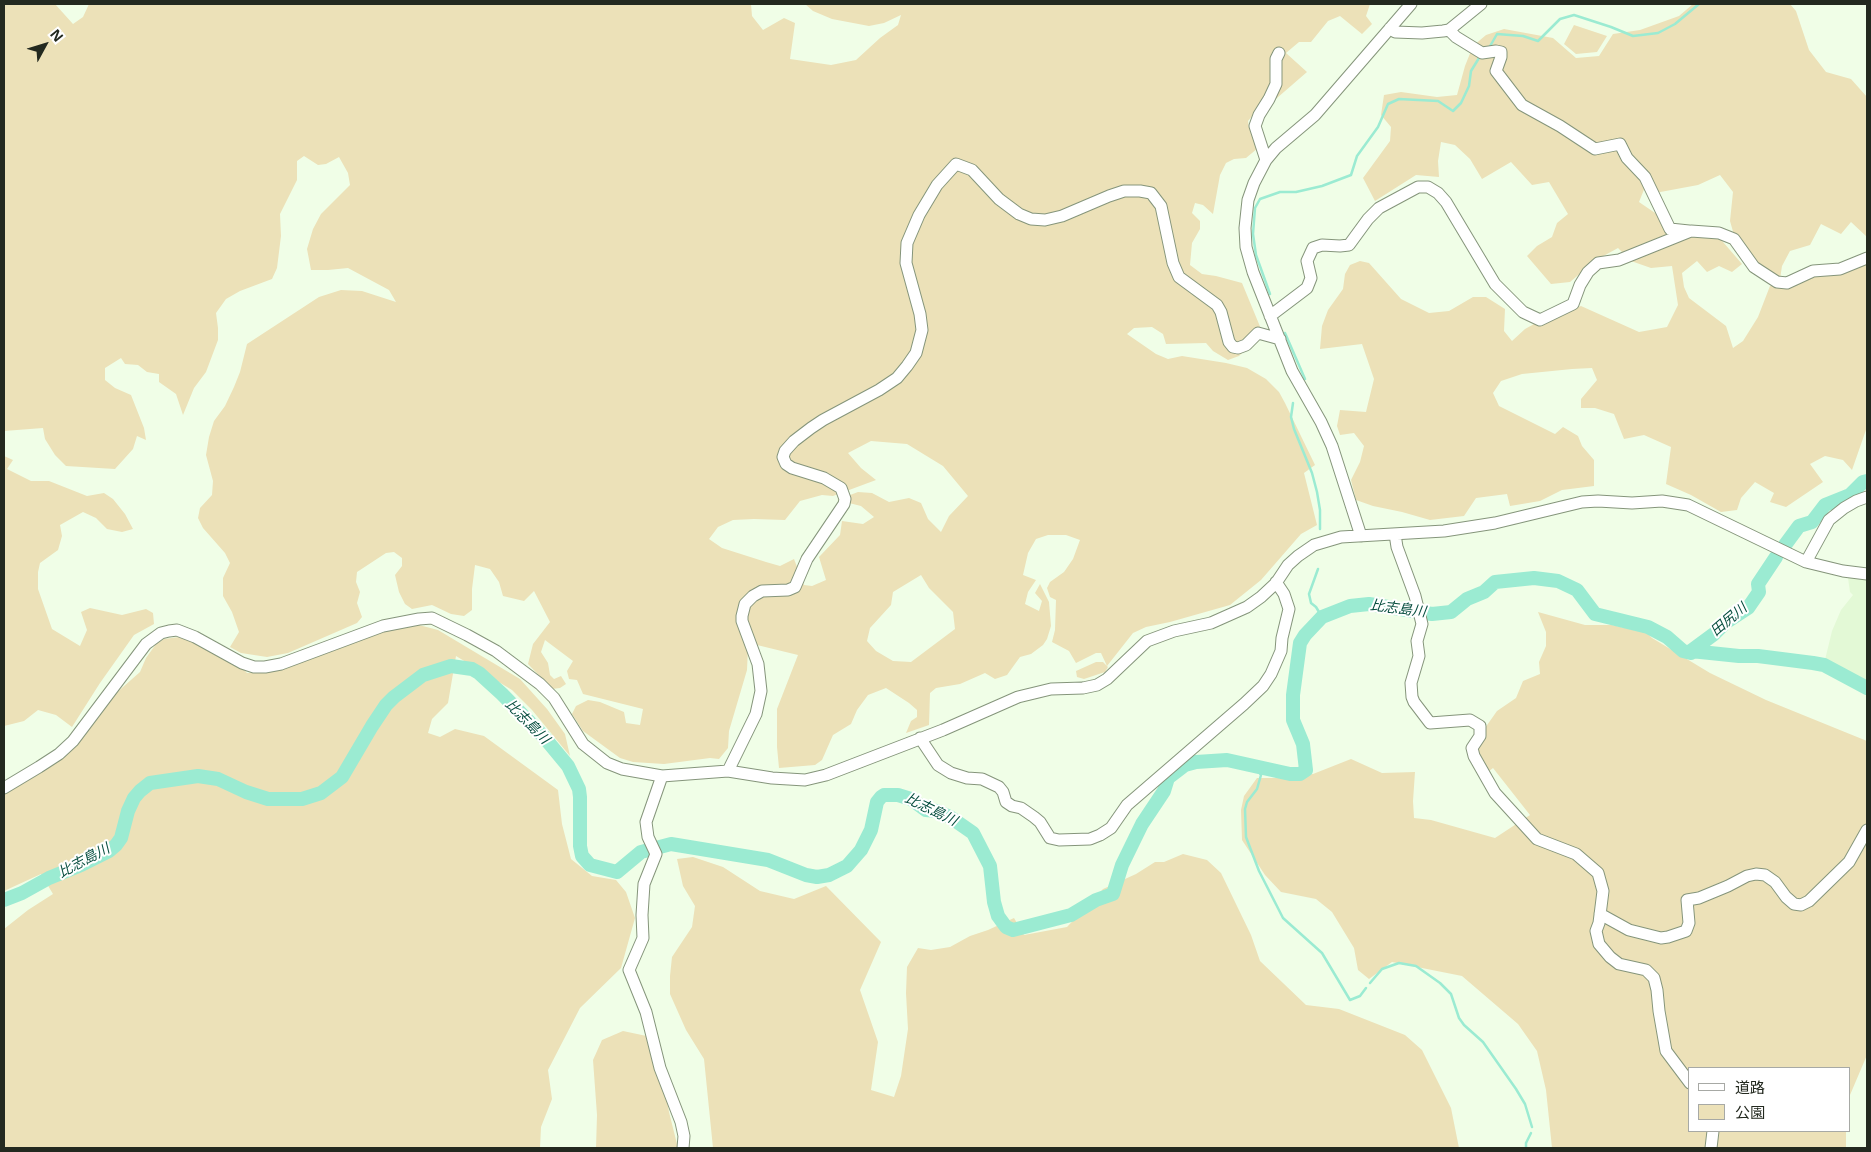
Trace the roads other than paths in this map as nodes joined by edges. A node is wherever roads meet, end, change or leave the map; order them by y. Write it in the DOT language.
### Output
graph roads {
  1 [pos="1411,4"];
  2 [pos="1481,4"];
  3 [pos="1390,28"];
  4 [pos="1449,30"];
  5 [pos="1279,53"];
  6 [pos="1266,160"];
  7 [pos="1690,231"];
  8 [pos="1867,258"];
  9 [pos="1270,316"];
  10 [pos="1280,339"];
  11 [pos="1867,497"];
  12 [pos="1395,534"];
  13 [pos="1361,536"];
  14 [pos="1806,562"];
  15 [pos="1867,574"];
  16 [pos="1276,582"];
  17 [pos="920,738"];
  18 [pos="728,771"];
  19 [pos="662,776"];
  20 [pos="4,788"];
  21 [pos="1867,830"];
  22 [pos="1600,914"];
  23 [pos="1688,1080"];
  24 [pos="1713,1132"];
  25 [pos="683,1148"];
  26 [pos="1710,1148"];
  1 -- 3 [label="street"];
  2 -- 4 [label="street"];
  3 -- 4 [label="street"];
  3 -- 6 [label="street"];
  4 -- 7 [label="street"];
  5 -- 6 [label="street"];
  6 -- 9 [label="street"];
  7 -- 8 [label="street"];
  7 -- 9 [label="street"];
  9 -- 10 [label="street"];
  10 -- 13 [label="street"];
  10 -- 18 [label="street"];
  11 -- 14 [label="street"];
  12 -- 13 [label="street"];
  12 -- 14 [label="street"];
  12 -- 22 [label="street"];
  13 -- 16 [label="street"];
  14 -- 15 [label="street"];
  16 -- 17 [label="street"];
  16 -- 17 [label="street"];
  17 -- 18 [label="street"];
  18 -- 19 [label="street"];
  19 -- 20 [label="street"];
  19 -- 25 [label="street"];
  21 -- 22 [label="street"];
  22 -- 23 [label="street"];
  24 -- 26 [label="street"];
}
